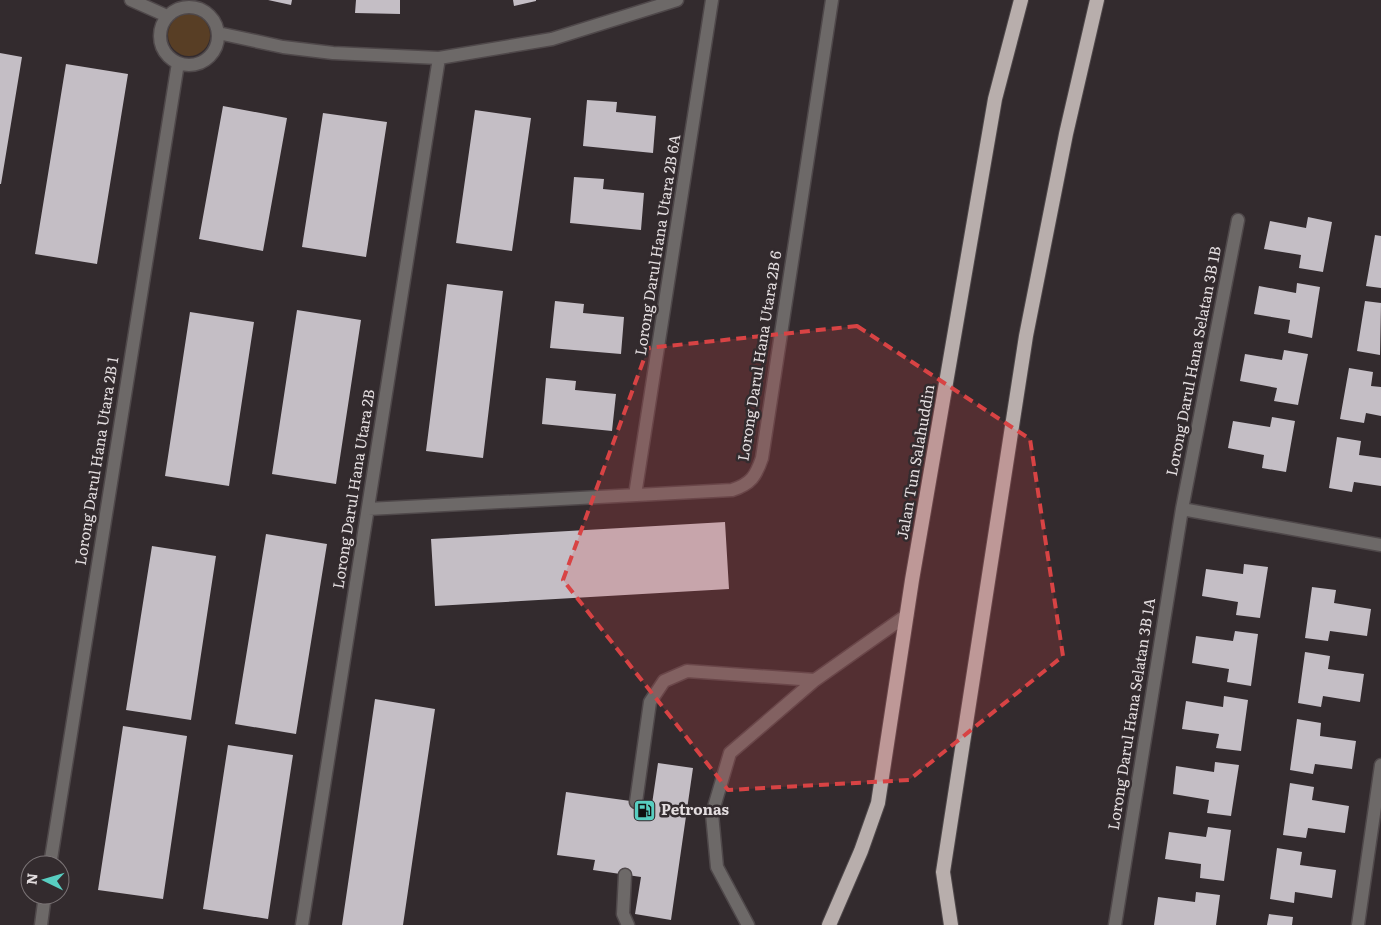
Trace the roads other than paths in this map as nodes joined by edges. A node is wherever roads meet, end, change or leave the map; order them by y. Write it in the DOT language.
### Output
graph roads {
  1 [pos="131,0"];
  2 [pos="677,0"];
  3 [pos="712,0"];
  4 [pos="832,0"];
  5 [pos="1020,0"];
  6 [pos="1097,0"];
  7 [pos="167,16"];
  8 [pos="218,33"];
  9 [pos="439,58"];
  10 [pos="178,63"];
  11 [pos="1238,220"];
  12 [pos="635,495"];
  13 [pos="368,509"];
  14 [pos="1182,509"];
  15 [pos="1381,546"];
  16 [pos="907,615"];
  17 [pos="815,680"];
  18 [pos="1381,765"];
  19 [pos="1379,801"];
  20 [pos="636,802"];
  21 [pos="52,855"];
  22 [pos="625,875"];
  23 [pos="44,905"];
  24 [pos="41,925"];
  25 [pos="302,925"];
  26 [pos="628,925"];
  27 [pos="748,925"];
  28 [pos="829,925"];
  29 [pos="952,925"];
  30 [pos="1115,925"];
  31 [pos="1358,925"];
  1 -- 7 [label="street"];
  2 -- 9 [label="street"];
  3 -- 12 [label="street, Lorong Darul Hana Utara 2B 6A"];
  4 -- 12 [label="street, Lorong Darul Hana Utara 2B 6"];
  5 -- 16 [label="highway, Jalan Tun Salahuddin"];
  6 -- 29 [label="highway"];
  7 -- 8 [label="street"];
  7 -- 10 [label="street"];
  8 -- 9 [label="street"];
  8 -- 10 [label="street"];
  9 -- 13 [label="street, Lorong Darul Hana Utara 2B"];
  10 -- 21 [label="street, Lorong Darul Hana Utara 2B 1"];
  11 -- 14 [label="street, Lorong Darul Hana Selatan 3B 1B"];
  12 -- 13 [label="street, Lorong Darul Hana Utara 2B 6"];
  13 -- 25 [label="street, Lorong Darul Hana Utara 2B"];
  14 -- 15 [label="street"];
  14 -- 30 [label="street, Lorong Darul Hana Selatan 3B 1A"];
  16 -- 17 [label="street"];
  16 -- 28 [label="highway, Jalan Tun Salahuddin"];
  17 -- 20 [label="street"];
  17 -- 27 [label="street"];
  18 -- 19 [label="street"];
  19 -- 31 [label="street"];
  22 -- 26 [label="street"];
  23 -- 24 [label="street"];
}
